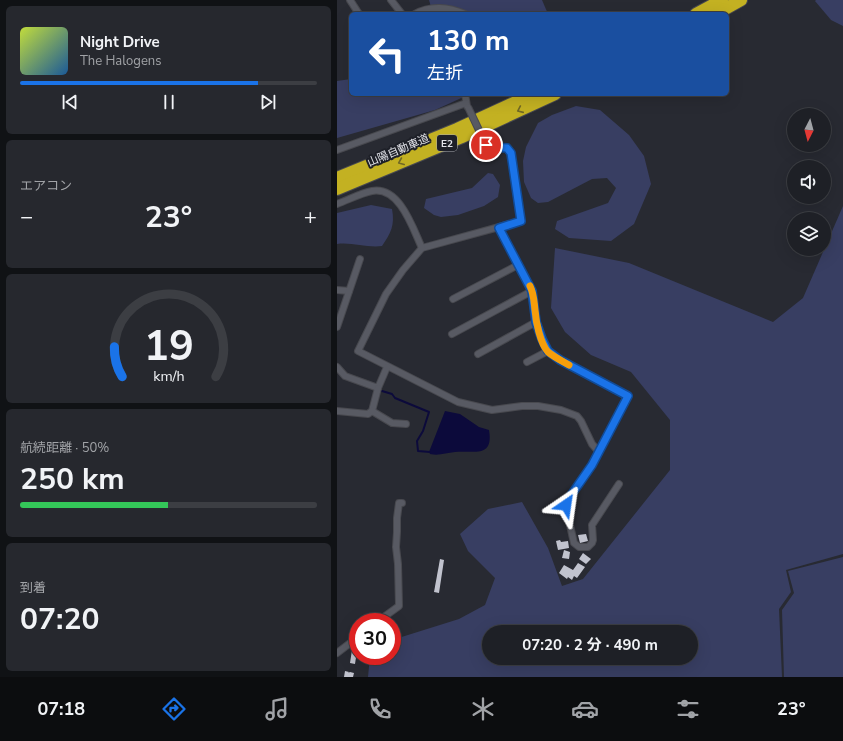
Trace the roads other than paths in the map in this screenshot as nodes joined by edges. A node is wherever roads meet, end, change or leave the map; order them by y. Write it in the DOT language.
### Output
graph roads {
  1 [pos="350,0"];
  2 [pos="391,0"];
  3 [pos="713,0"];
  4 [pos="722,0"];
  5 [pos="741,0"];
  6 [pos="358,12"];
  7 [pos="400,12"];
  8 [pos="418,12"];
  9 [pos="460,12"];
  10 [pos="694,12"];
  11 [pos="700,12"];
  12 [pos="720,12"];
  13 [pos="465,96"];
  14 [pos="529,96"];
  15 [pos="551,96"];
  16 [pos="467,105"];
  17 [pos="337,150"];
  18 [pos="337,178"];
  19 [pos="337,189"];
  20 [pos="337,204"];
  21 [pos="499,228"];
  22 [pos="422,248"];
  23 [pos="360,259"];
  24 [pos="518,265"];
  25 [pos="337,290"];
  26 [pos="349,291"];
  27 [pos="532,291"];
  28 [pos="453,298"];
  29 [pos="536,322"];
  30 [pos="337,327"];
  31 [pos="452,334"];
  32 [pos="548,351"];
  33 [pos="478,354"];
  34 [pos="527,362"];
  35 [pos="337,367"];
  36 [pos="387,367"];
  37 [pos="378,388"];
  38 [pos="337,411"];
  39 [pos="371,411"];
  40 [pos="406,424"];
  41 [pos="599,452"];
  42 [pos="619,484"];
  43 [pos="402,503"];
  44 [pos="389,613"];
  45 [pos="349,644"];
  46 [pos="337,653"];
  1 -- 6 [label="street"];
  2 -- 7 [label="street"];
  3 -- 10 [label="highway"];
  4 -- 11 [label="highway"];
  5 -- 12 [label="highway"];
  8 -- 9 [label="street"];
  13 -- 16 [label="street"];
  14 -- 18 [label="highway, 山陽自動車道 / E2"];
  15 -- 19 [label="highway, 山陽自動車道 / E2, one-way"];
  16 -- 17 [label="street"];
  16 -- 21 [label="street, bridge"];
  20 -- 22 [label="street"];
  21 -- 22 [label="street"];
  21 -- 24 [label="street"];
  22 -- 36 [label="street"];
  23 -- 26 [label="street"];
  24 -- 27 [label="street"];
  24 -- 28 [label="street"];
  25 -- 26 [label="street"];
  26 -- 30 [label="street"];
  27 -- 29 [label="street"];
  27 -- 31 [label="street"];
  29 -- 32 [label="street"];
  29 -- 33 [label="street"];
  32 -- 34 [label="street"];
  32 -- 41 [label="street"];
  35 -- 37 [label="street"];
  36 -- 37 [label="street"];
  36 -- 41 [label="street"];
  37 -- 39 [label="street"];
  38 -- 39 [label="street"];
  39 -- 40 [label="street"];
  41 -- 42 [label="street"];
  43 -- 44 [label="street"];
  45 -- 46 [label="street"];
}
